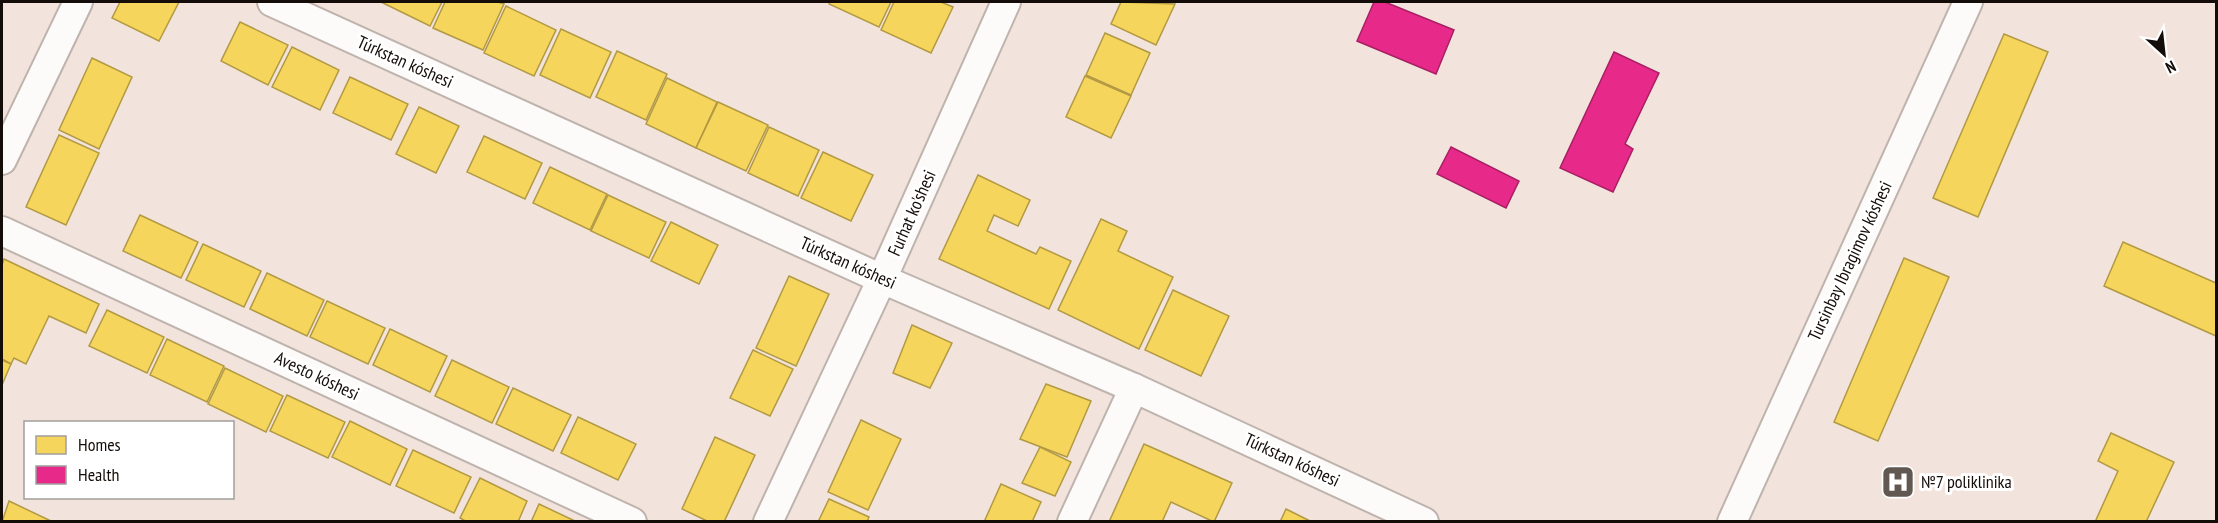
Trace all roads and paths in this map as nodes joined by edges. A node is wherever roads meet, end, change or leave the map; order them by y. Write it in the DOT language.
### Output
graph roads {
  1 [pos="78,2"];
  2 [pos="272,2"];
  3 [pos="1006,2"];
  4 [pos="1968,2"];
  5 [pos="2,160"];
  6 [pos="2,231"];
  7 [pos="882,279"];
  8 [pos="1134,388"];
  9 [pos="1381,513"];
  10 [pos="632,522"];
  11 [pos="768,522"];
  12 [pos="1072,522"];
  13 [pos="1424,522"];
  14 [pos="1732,522"];
  1 -- 5 [label="street"];
  2 -- 7 [label="street, Túrkstan kóshesi"];
  3 -- 7 [label="street, Furhat ko'shesi"];
  4 -- 14 [label="street, Tursinbay Ibragimov kóshesi"];
  6 -- 10 [label="street, Avesto kóshesi"];
  7 -- 8 [label="street, Túrkstan kóshesi"];
  7 -- 11 [label="street, Furhat ko'shesi"];
  8 -- 9 [label="street, Túrkstan kóshesi"];
  8 -- 12 [label="street"];
  9 -- 13 [label="street, Túrkstan kóshesi"];
}
